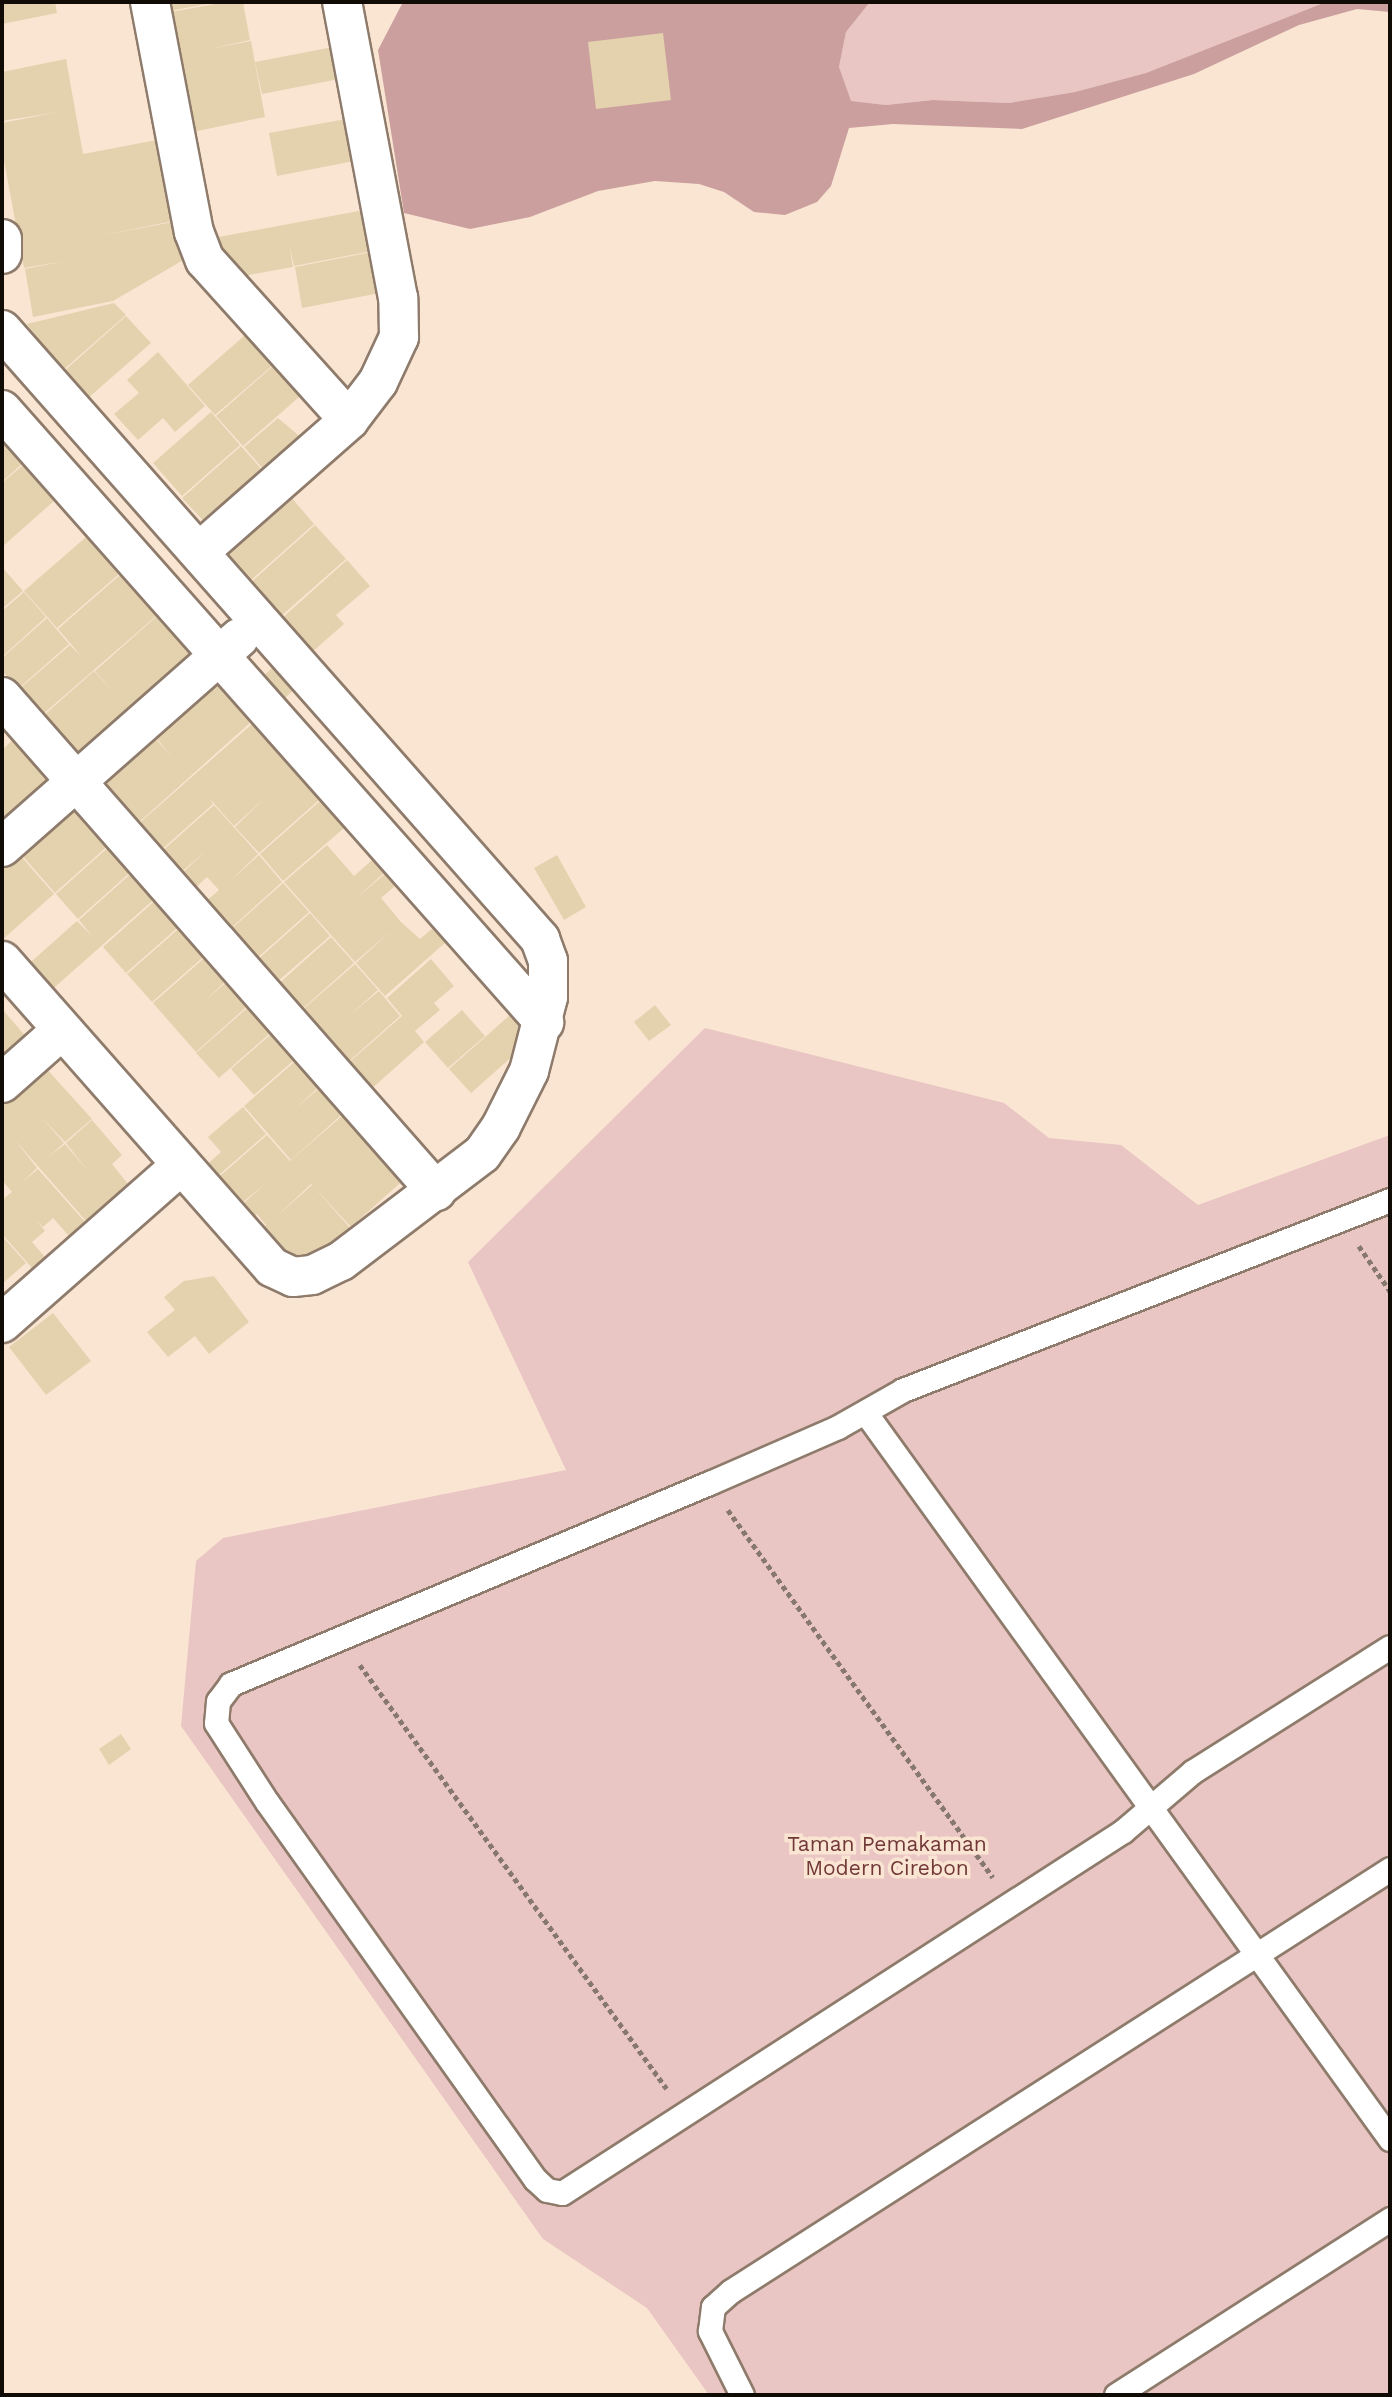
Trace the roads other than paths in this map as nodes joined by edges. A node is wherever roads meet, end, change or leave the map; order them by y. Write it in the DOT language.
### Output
graph roads {
  1 [pos="150,2"];
  2 [pos="342,2"];
  3 [pos="2,239"];
  4 [pos="2,254"];
  5 [pos="2,330"];
  6 [pos="2,410"];
  7 [pos="349,420"];
  8 [pos="198,552"];
  9 [pos="258,620"];
  10 [pos="220,656"];
  11 [pos="2,697"];
  12 [pos="76,781"];
  13 [pos="2,847"];
  14 [pos="2,961"];
  15 [pos="544,1022"];
  16 [pos="62,1030"];
  17 [pos="2,1083"];
  18 [pos="181,1165"];
  19 [pos="436,1191"];
  20 [pos="1390,1200"];
  21 [pos="2,1323"];
  22 [pos="865,1412"];
  23 [pos="1390,1647"];
  24 [pos="1150,1807"];
  25 [pos="1390,1869"];
  26 [pos="1256,1954"];
  27 [pos="1390,2139"];
  28 [pos="1390,2219"];
  29 [pos="742,2395"];
  30 [pos="1116,2395"];
  1 -- 7 [label="street"];
  2 -- 7 [label="street"];
  3 -- 4 [label="street"];
  5 -- 8 [label="street"];
  6 -- 10 [label="street"];
  7 -- 8 [label="street"];
  8 -- 9 [label="street"];
  9 -- 10 [label="street"];
  9 -- 15 [label="street"];
  10 -- 12 [label="street"];
  10 -- 15 [label="street"];
  11 -- 12 [label="street"];
  12 -- 13 [label="street"];
  12 -- 19 [label="street"];
  14 -- 16 [label="street"];
  15 -- 19 [label="street"];
  16 -- 17 [label="street"];
  16 -- 18 [label="street"];
  18 -- 19 [label="street"];
  18 -- 21 [label="street"];
  20 -- 22 [label="lane"];
  22 -- 24 [label="lane"];
  22 -- 24 [label="lane"];
  23 -- 24 [label="lane"];
  24 -- 26 [label="lane"];
  25 -- 26 [label="lane"];
  26 -- 27 [label="lane"];
  26 -- 29 [label="lane"];
  28 -- 30 [label="lane"];
}
